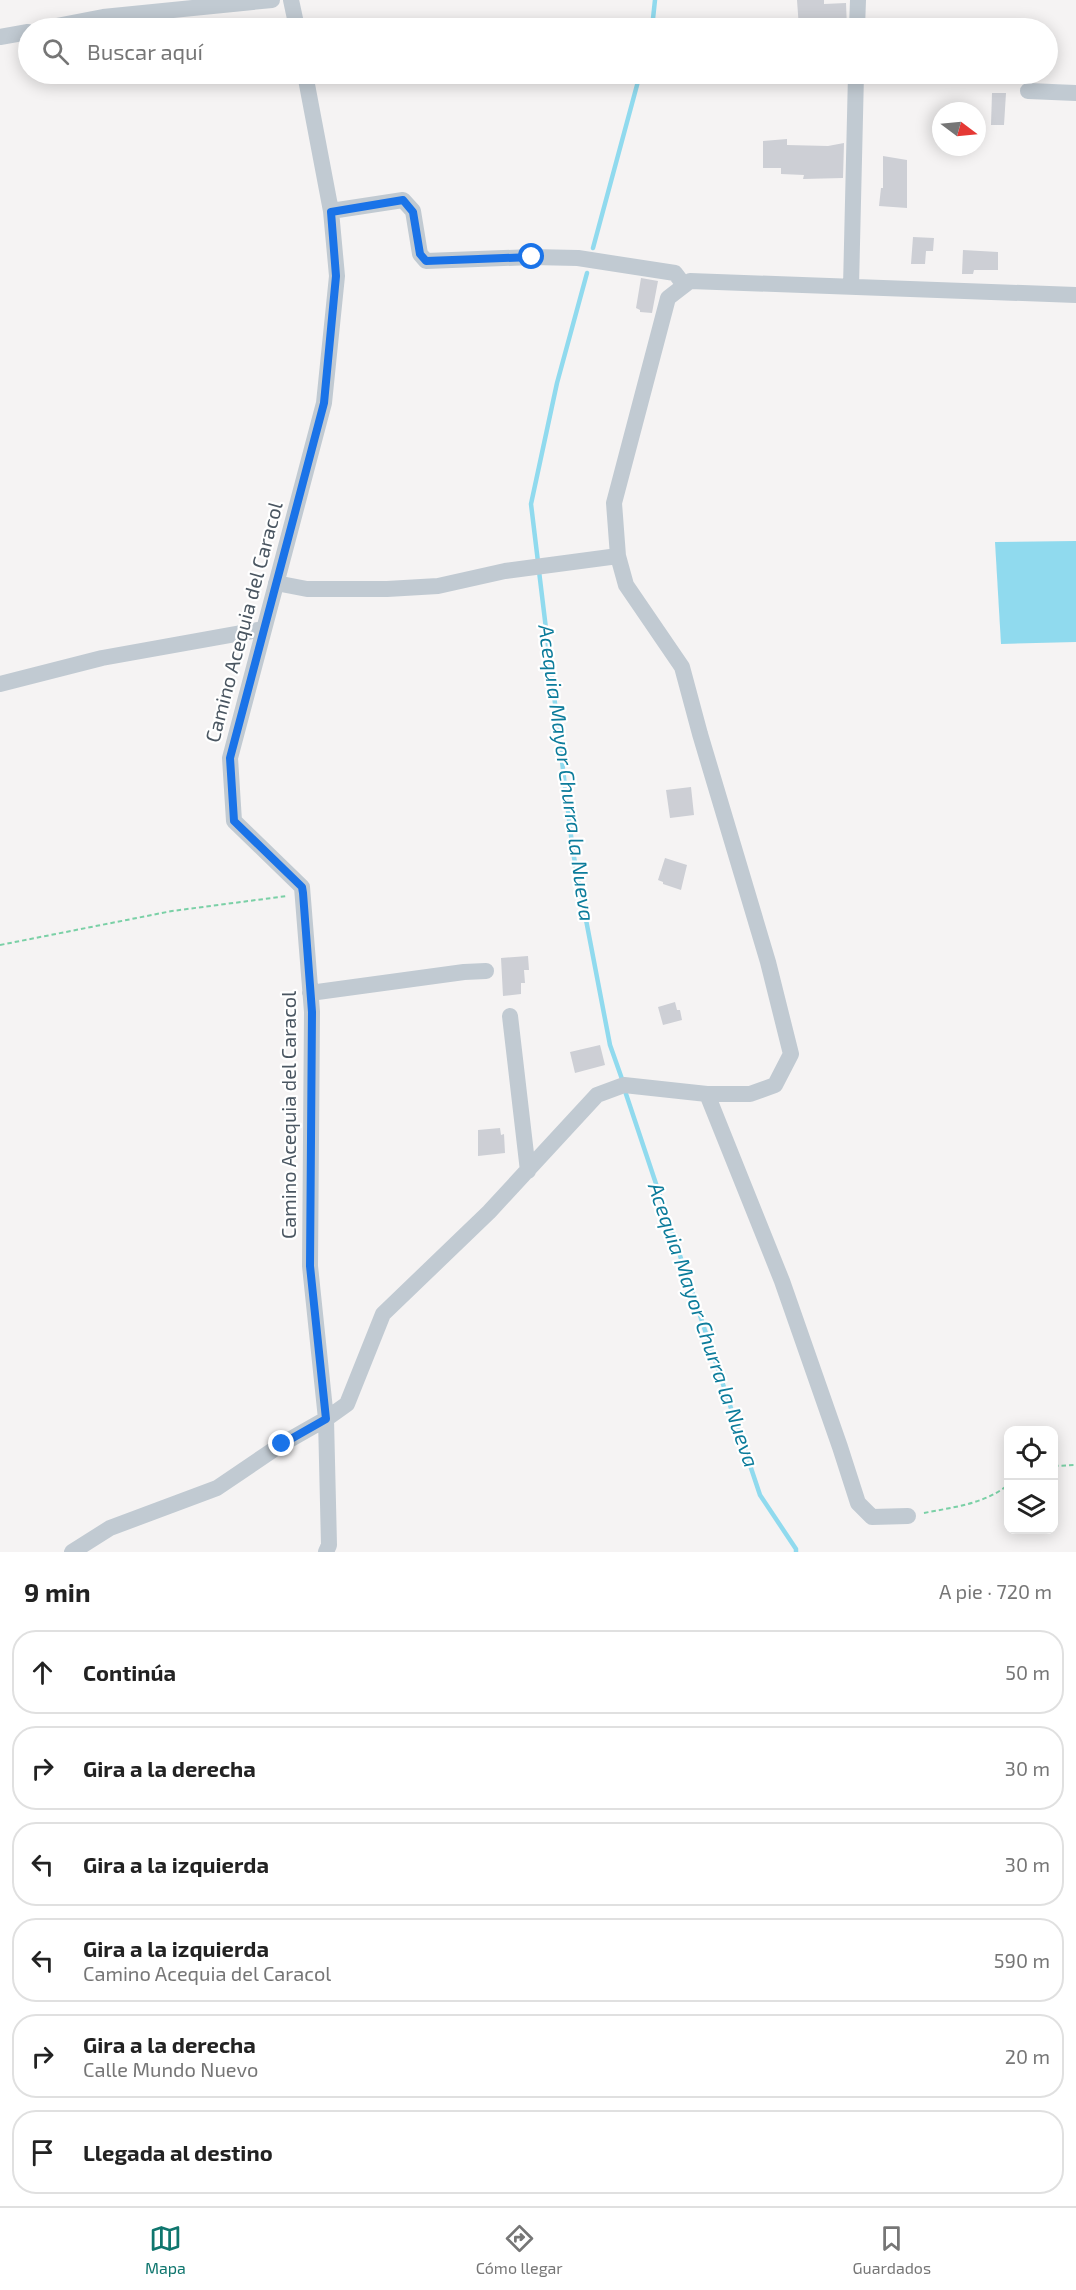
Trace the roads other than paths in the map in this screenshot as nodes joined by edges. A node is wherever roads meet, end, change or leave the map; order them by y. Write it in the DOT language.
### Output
graph roads {
  1 [pos="272,0"];
  2 [pos="291,0"];
  3 [pos="858,0"];
  4 [pos="98,18"];
  5 [pos="295,18"];
  6 [pos="857,18"];
  7 [pos="18,34"];
  8 [pos="0,38"];
  9 [pos="307,84"];
  10 [pos="856,84"];
  11 [pos="1028,91"];
  12 [pos="1076,93"];
  13 [pos="331,212"];
  14 [pos="684,285"];
  15 [pos="851,287"];
  16 [pos="1076,295"];
  17 [pos="618,556"];
  18 [pos="276,583"];
  19 [pos="263,629"];
  20 [pos="0,684"];
  21 [pos="486,971"];
  22 [pos="310,993"];
  23 [pos="510,1016"];
  24 [pos="707,1094"];
  25 [pos="528,1170"];
  26 [pos="326,1419"];
  27 [pos="908,1516"];
  28 [pos="72,1552"];
  29 [pos="326,1552"];
  1 -- 4 [label="street"];
  2 -- 5 [label="street"];
  3 -- 6 [label="street"];
  7 -- 8 [label="street"];
  9 -- 13 [label="street, Camino Acequia del Caracol"];
  10 -- 15 [label="street"];
  11 -- 12 [label="street"];
  13 -- 14 [label="street"];
  13 -- 18 [label="street, Camino Acequia del Caracol"];
  14 -- 15 [label="street"];
  14 -- 17 [label="street"];
  15 -- 16 [label="street"];
  17 -- 18 [label="street"];
  17 -- 24 [label="street"];
  18 -- 19 [label="street, Camino Acequia del Caracol"];
  19 -- 20 [label="street"];
  19 -- 22 [label="street, Camino Acequia del Caracol"];
  21 -- 22 [label="street"];
  22 -- 26 [label="street, Camino Acequia del Caracol"];
  23 -- 25 [label="street"];
  24 -- 25 [label="street"];
  24 -- 27 [label="street"];
  25 -- 26 [label="street"];
  26 -- 28 [label="street"];
  26 -- 29 [label="street, Camino Acequia del Caracol"];
}
